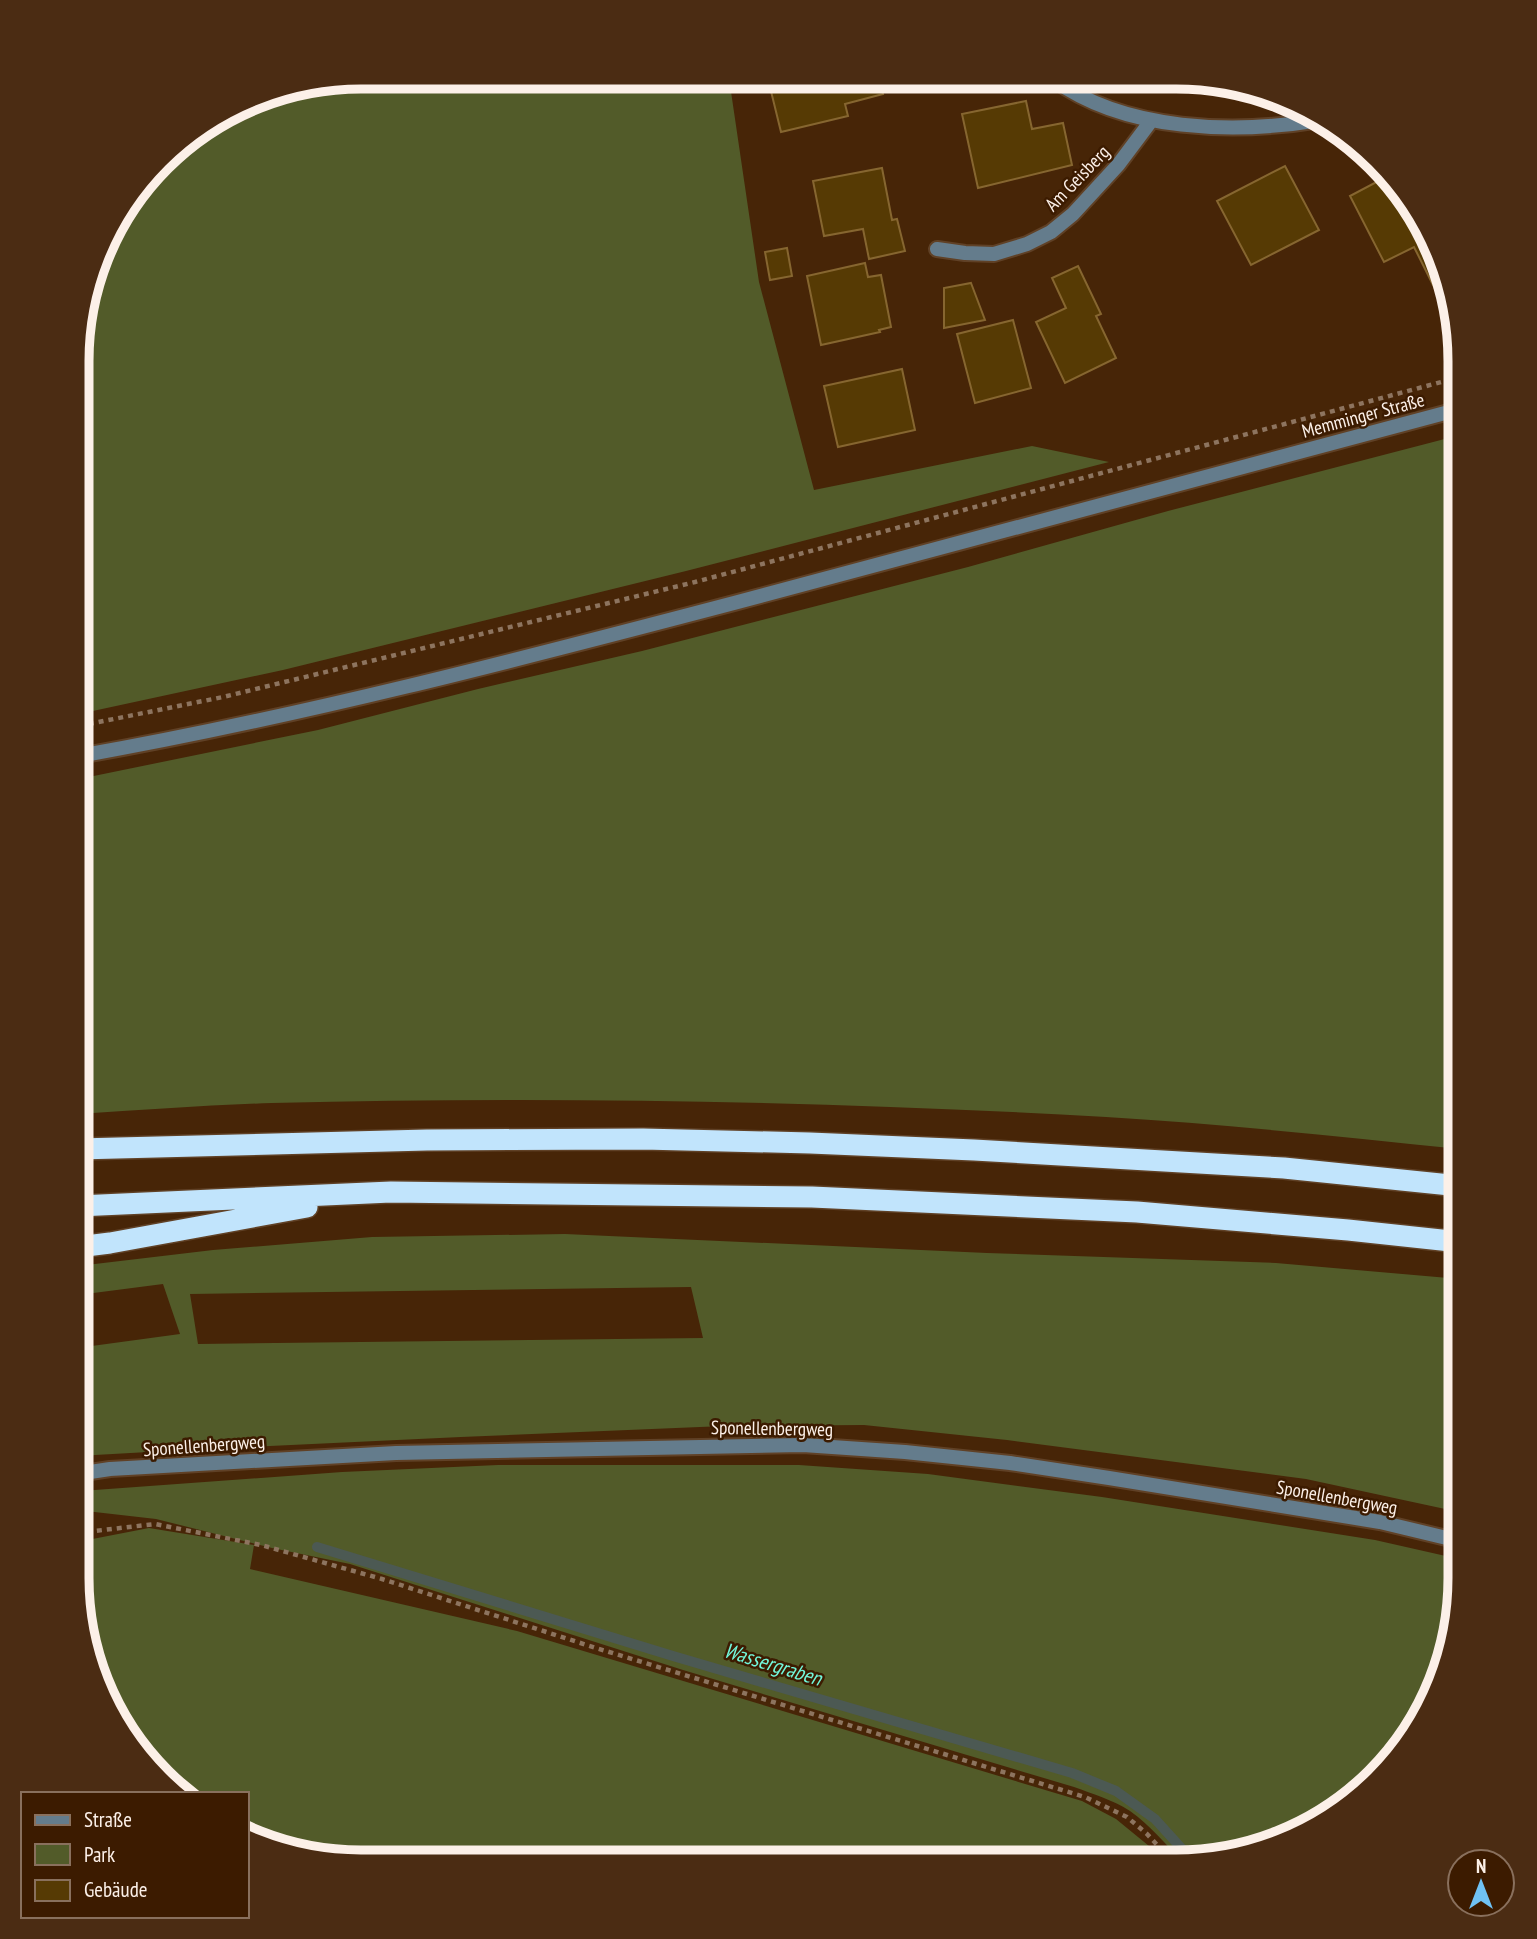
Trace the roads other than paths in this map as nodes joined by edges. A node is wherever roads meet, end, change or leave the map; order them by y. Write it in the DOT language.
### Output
graph roads {
  1 [pos="1069,89"];
  2 [pos="1151,121"];
  3 [pos="1305,122"];
  4 [pos="937,248"];
  5 [pos="1448,412"];
  6 [pos="89,755"];
  7 [pos="89,1149"];
  8 [pos="1448,1185"];
  9 [pos="391,1192"];
  10 [pos="89,1206"];
  11 [pos="1448,1241"];
  12 [pos="89,1246"];
  13 [pos="89,1472"];
  14 [pos="1448,1538"];
  1 -- 2 [label="street"];
  2 -- 3 [label="street"];
  2 -- 4 [label="street, Am Geisberg"];
  5 -- 6 [label="street, Memminger Straße"];
  7 -- 8 [label="highway"];
  9 -- 10 [label="highway"];
  9 -- 11 [label="highway"];
  9 -- 12 [label="highway"];
  13 -- 14 [label="street, Sponellenbergweg"];
}
